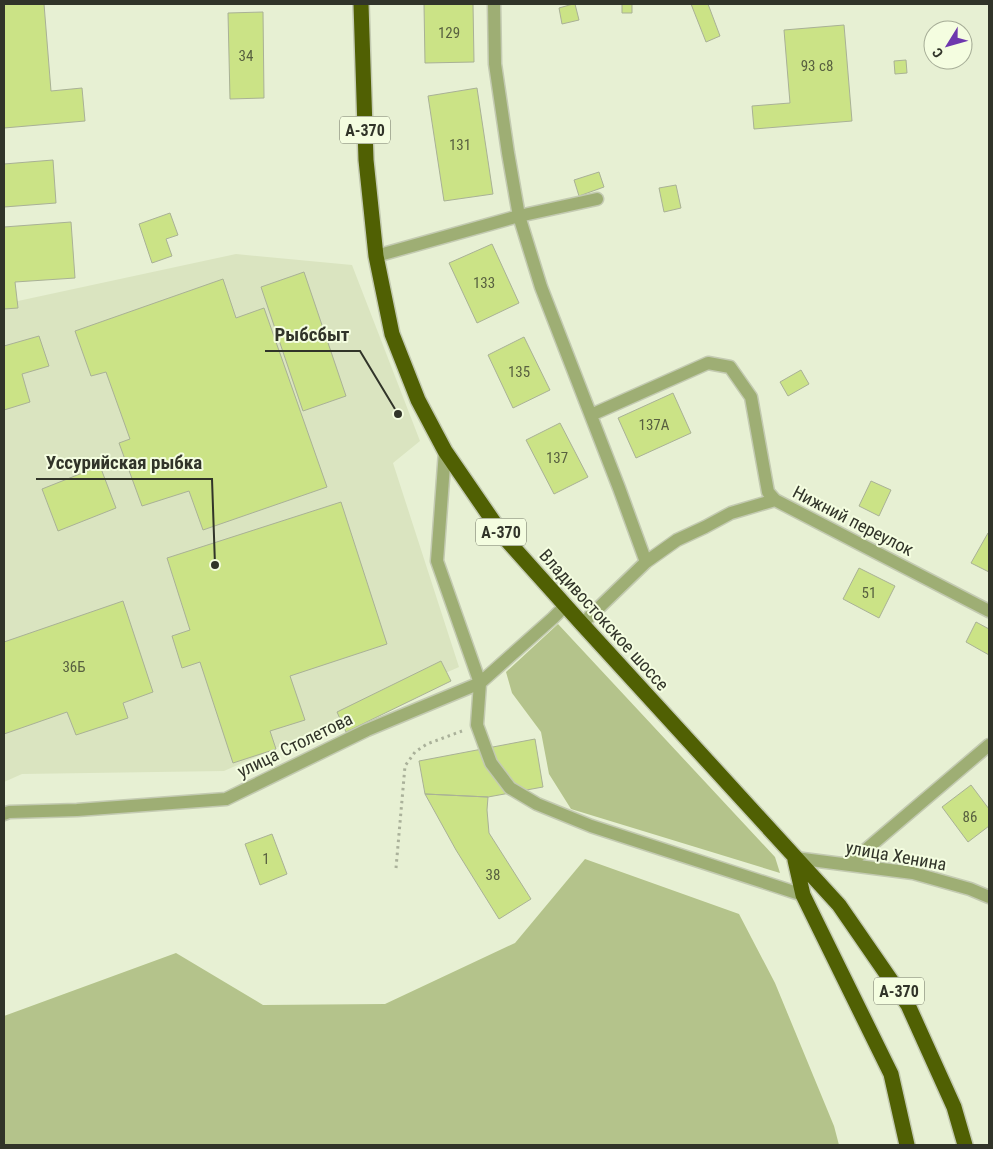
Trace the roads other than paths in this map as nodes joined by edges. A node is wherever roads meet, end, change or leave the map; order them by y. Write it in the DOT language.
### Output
graph roads {
  1 [pos="361,4"];
  2 [pos="494,4"];
  3 [pos="598,199"];
  4 [pos="519,216"];
  5 [pos="376,256"];
  6 [pos="591,415"];
  7 [pos="446,451"];
  8 [pos="774,500"];
  9 [pos="646,562"];
  10 [pos="565,606"];
  11 [pos="989,611"];
  12 [pos="582,624"];
  13 [pos="480,683"];
  14 [pos="989,745"];
  15 [pos="4,814"];
  16 [pos="795,858"];
  17 [pos="849,864"];
  18 [pos="803,895"];
  19 [pos="989,897"];
  20 [pos="907,1145"];
  21 [pos="965,1145"];
  1 -- 5 [label="highway, Владивостокское шоссе / А-370"];
  2 -- 4 [label="street"];
  3 -- 4 [label="street"];
  4 -- 5 [label="street"];
  4 -- 6 [label="street"];
  5 -- 7 [label="highway, Владивостокское шоссе / А-370"];
  6 -- 8 [label="street, Нижний переулок"];
  6 -- 9 [label="street"];
  7 -- 10 [label="highway, Владивостокское шоссе / А-370"];
  7 -- 13 [label="street"];
  8 -- 9 [label="street"];
  8 -- 11 [label="street, Нижний переулок"];
  9 -- 12 [label="street"];
  10 -- 12 [label="highway, Владивостокское шоссе / А-370"];
  10 -- 13 [label="street, улица Столетова"];
  12 -- 16 [label="highway, Владивостокское шоссе / А-370"];
  13 -- 15 [label="street, улица Столетова"];
  13 -- 18 [label="street"];
  14 -- 17 [label="street"];
  16 -- 17 [label="street, улица Хенина"];
  16 -- 18 [label="highway, А-370"];
  16 -- 21 [label="highway, Владивостокское шоссе / А-370"];
  17 -- 19 [label="street, улица Хенина"];
  18 -- 20 [label="highway, А-370"];
}
